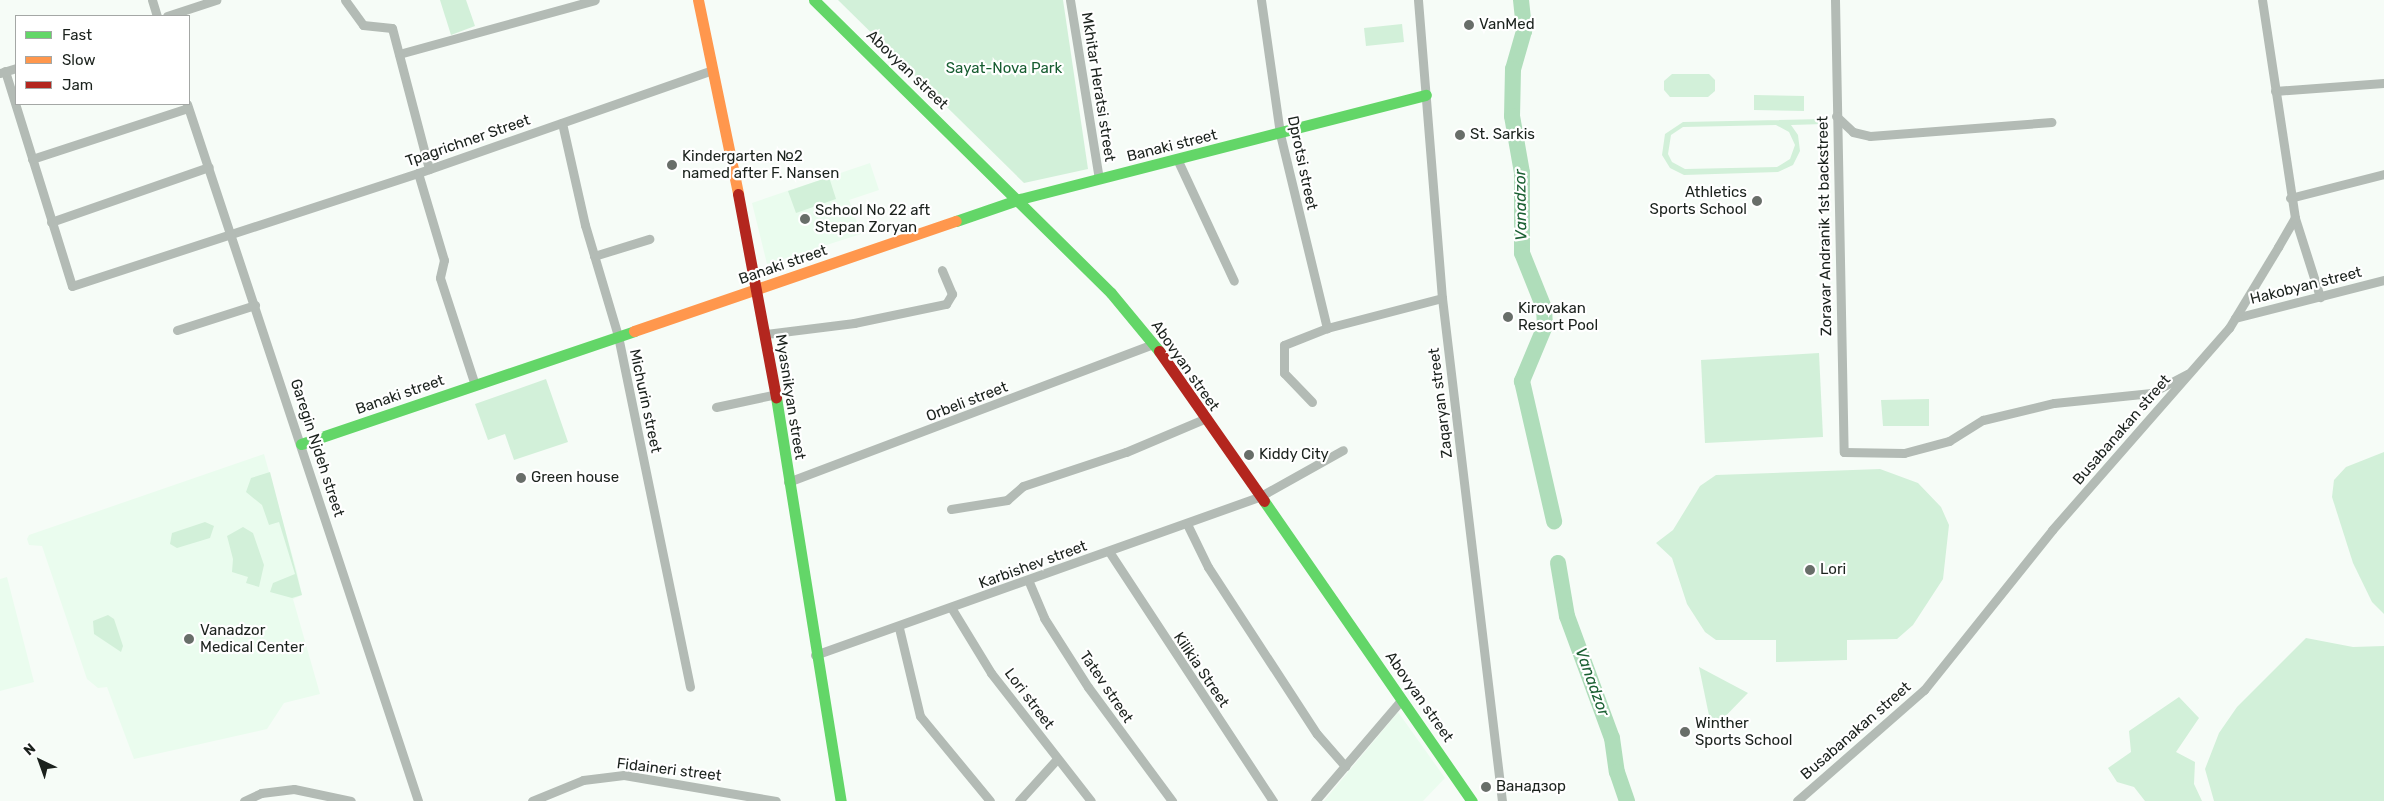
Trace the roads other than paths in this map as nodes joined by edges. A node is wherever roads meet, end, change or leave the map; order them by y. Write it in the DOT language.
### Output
graph roads {
  1 [pos="152,0"];
  2 [pos="216,0"];
  3 [pos="345,0"];
  4 [pos="595,0"];
  5 [pos="698,0"];
  6 [pos="814,0"];
  7 [pos="1070,0"];
  8 [pos="1260,0"];
  9 [pos="1418,0"];
  10 [pos="1834,0"];
  11 [pos="2262,0"];
  12 [pos="157,15"];
  13 [pos="170,15"];
  14 [pos="399,54"];
  15 [pos="15,68"];
  16 [pos="712,70"];
  17 [pos="3,72"];
  18 [pos="2384,83"];
  19 [pos="2275,90"];
  20 [pos="1426,95"];
  21 [pos="188,106"];
  22 [pos="1836,116"];
  23 [pos="2051,122"];
  24 [pos="562,123"];
  25 [pos="1280,134"];
  26 [pos="32,159"];
  27 [pos="1178,161"];
  28 [pos="209,167"];
  29 [pos="429,170"];
  30 [pos="418,173"];
  31 [pos="2384,174"];
  32 [pos="1099,179"];
  33 [pos="2290,198"];
  34 [pos="1020,199"];
  35 [pos="2295,218"];
  36 [pos="51,222"];
  37 [pos="232,235"];
  38 [pos="649,239"];
  39 [pos="594,256"];
  40 [pos="942,270"];
  41 [pos="2384,280"];
  42 [pos="1234,281"];
  43 [pos="757,290"];
  44 [pos="2320,297"];
  45 [pos="1442,298"];
  46 [pos="255,305"];
  47 [pos="2235,318"];
  48 [pos="1327,328"];
  49 [pos="177,330"];
  50 [pos="766,334"];
  51 [pos="618,336"];
  52 [pos="1154,344"];
  53 [pos="2190,373"];
  54 [pos="475,385"];
  55 [pos="772,395"];
  56 [pos="1312,402"];
  57 [pos="716,407"];
  58 [pos="1204,419"];
  59 [pos="301,444"];
  60 [pos="1343,450"];
  61 [pos="788,482"];
  62 [pos="1259,497"];
  63 [pos="951,509"];
  64 [pos="1187,524"];
  65 [pos="1110,553"];
  66 [pos="1029,582"];
  67 [pos="952,609"];
  68 [pos="898,628"];
  69 [pos="815,654"];
  70 [pos="690,687"];
  71 [pos="1402,699"];
  72 [pos="1057,760"];
  73 [pos="1346,766"];
  74 [pos="762,798"];
  75 [pos="244,801"];
  76 [pos="351,801"];
  77 [pos="418,801"];
  78 [pos="532,801"];
  79 [pos="743,801"];
  80 [pos="776,801"];
  81 [pos="840,801"];
  82 [pos="990,801"];
  83 [pos="1018,801"];
  84 [pos="1091,801"];
  85 [pos="1172,801"];
  86 [pos="1273,801"];
  87 [pos="1316,801"];
  88 [pos="1472,801"];
  89 [pos="1502,801"];
  90 [pos="1796,801"];
  1 -- 12 [label="street"];
  2 -- 13 [label="street"];
  3 -- 14 [label="street"];
  4 -- 14 [label="street"];
  5 -- 16 [label="street, Myasnikyan street"];
  6 -- 34 [label="street, Abovyan street"];
  7 -- 32 [label="street, Mkhitar Heratsi street"];
  8 -- 25 [label="street, Dprotsi street"];
  9 -- 20 [label="street, Zaqaryan street"];
  10 -- 22 [label="street, Zoravar Andranik 1st backstreet"];
  11 -- 19 [label="street"];
  14 -- 29 [label="street"];
  15 -- 17 [label="street"];
  16 -- 24 [label="street, Tpagrichner Street"];
  16 -- 43 [label="street, Myasnikyan street"];
  17 -- 26 [label="street"];
  18 -- 19 [label="street"];
  19 -- 33 [label="street"];
  20 -- 25 [label="street, Banaki street"];
  20 -- 45 [label="street, Zaqaryan street"];
  21 -- 26 [label="street"];
  21 -- 28 [label="street, Garegin Njdeh street"];
  22 -- 23 [label="street"];
  22 -- 53 [label="street, Zoravar Andranik 1st backstreet"];
  24 -- 29 [label="street, Tpagrichner Street"];
  24 -- 39 [label="street, Michurin street"];
  25 -- 27 [label="street, Banaki street"];
  25 -- 48 [label="street, Dprotsi street"];
  26 -- 36 [label="street"];
  27 -- 32 [label="street, Banaki street"];
  27 -- 42 [label="street"];
  28 -- 36 [label="street"];
  28 -- 37 [label="street, Garegin Njdeh street"];
  29 -- 30 [label="street, Tpagrichner Street"];
  30 -- 37 [label="street, Tpagrichner Street"];
  30 -- 54 [label="street"];
  31 -- 33 [label="street"];
  32 -- 34 [label="street, Banaki street"];
  33 -- 35 [label="street"];
  34 -- 43 [label="street, Banaki street"];
  34 -- 52 [label="street, Abovyan street"];
  35 -- 44 [label="street"];
  35 -- 47 [label="street, Busabanakan street"];
  36 -- 37 [label="street, Tpagrichner Street"];
  37 -- 46 [label="street, Garegin Njdeh street"];
  38 -- 39 [label="street"];
  39 -- 51 [label="street, Michurin street"];
  40 -- 50 [label="street"];
  41 -- 44 [label="street, Hakobyan street"];
  43 -- 50 [label="street, Myasnikyan street"];
  43 -- 51 [label="street, Banaki street"];
  44 -- 47 [label="street, Hakobyan street"];
  45 -- 48 [label="street"];
  45 -- 89 [label="street, Zaqaryan street"];
  46 -- 49 [label="street"];
  46 -- 59 [label="street, Garegin Njdeh street"];
  47 -- 53 [label="street, Busabanakan street"];
  48 -- 56 [label="street"];
  50 -- 55 [label="street, Myasnikyan street"];
  51 -- 54 [label="street, Banaki street"];
  51 -- 70 [label="street, Michurin street"];
  52 -- 58 [label="street, Abovyan street"];
  52 -- 61 [label="street, Orbeli street"];
  53 -- 90 [label="street, Busabanakan street"];
  54 -- 59 [label="street, Banaki street"];
  55 -- 57 [label="street"];
  55 -- 61 [label="street, Myasnikyan street"];
  58 -- 62 [label="street, Abovyan street"];
  58 -- 63 [label="street"];
  59 -- 77 [label="street, Garegin Njdeh street"];
  60 -- 62 [label="street, Karbishev street"];
  61 -- 69 [label="street, Myasnikyan street"];
  62 -- 64 [label="street, Karbishev street"];
  62 -- 71 [label="street, Abovyan street"];
  64 -- 65 [label="street, Karbishev street"];
  64 -- 73 [label="street"];
  65 -- 66 [label="street, Karbishev street"];
  65 -- 86 [label="street, Kilikia Street"];
  66 -- 67 [label="street, Karbishev street"];
  66 -- 85 [label="street, Tatev street"];
  67 -- 68 [label="street, Karbishev street"];
  67 -- 72 [label="street, Lori street"];
  68 -- 69 [label="street, Karbishev street"];
  68 -- 82 [label="street"];
  69 -- 81 [label="street, Myasnikyan street"];
  71 -- 73 [label="street"];
  71 -- 88 [label="street, Abovyan street"];
  72 -- 83 [label="street"];
  72 -- 84 [label="street, Lori street"];
  73 -- 87 [label="street"];
  74 -- 78 [label="street, Fidaineri street"];
  74 -- 79 [label="street"];
  74 -- 80 [label="street, Fidaineri street"];
  75 -- 76 [label="street"];
}
